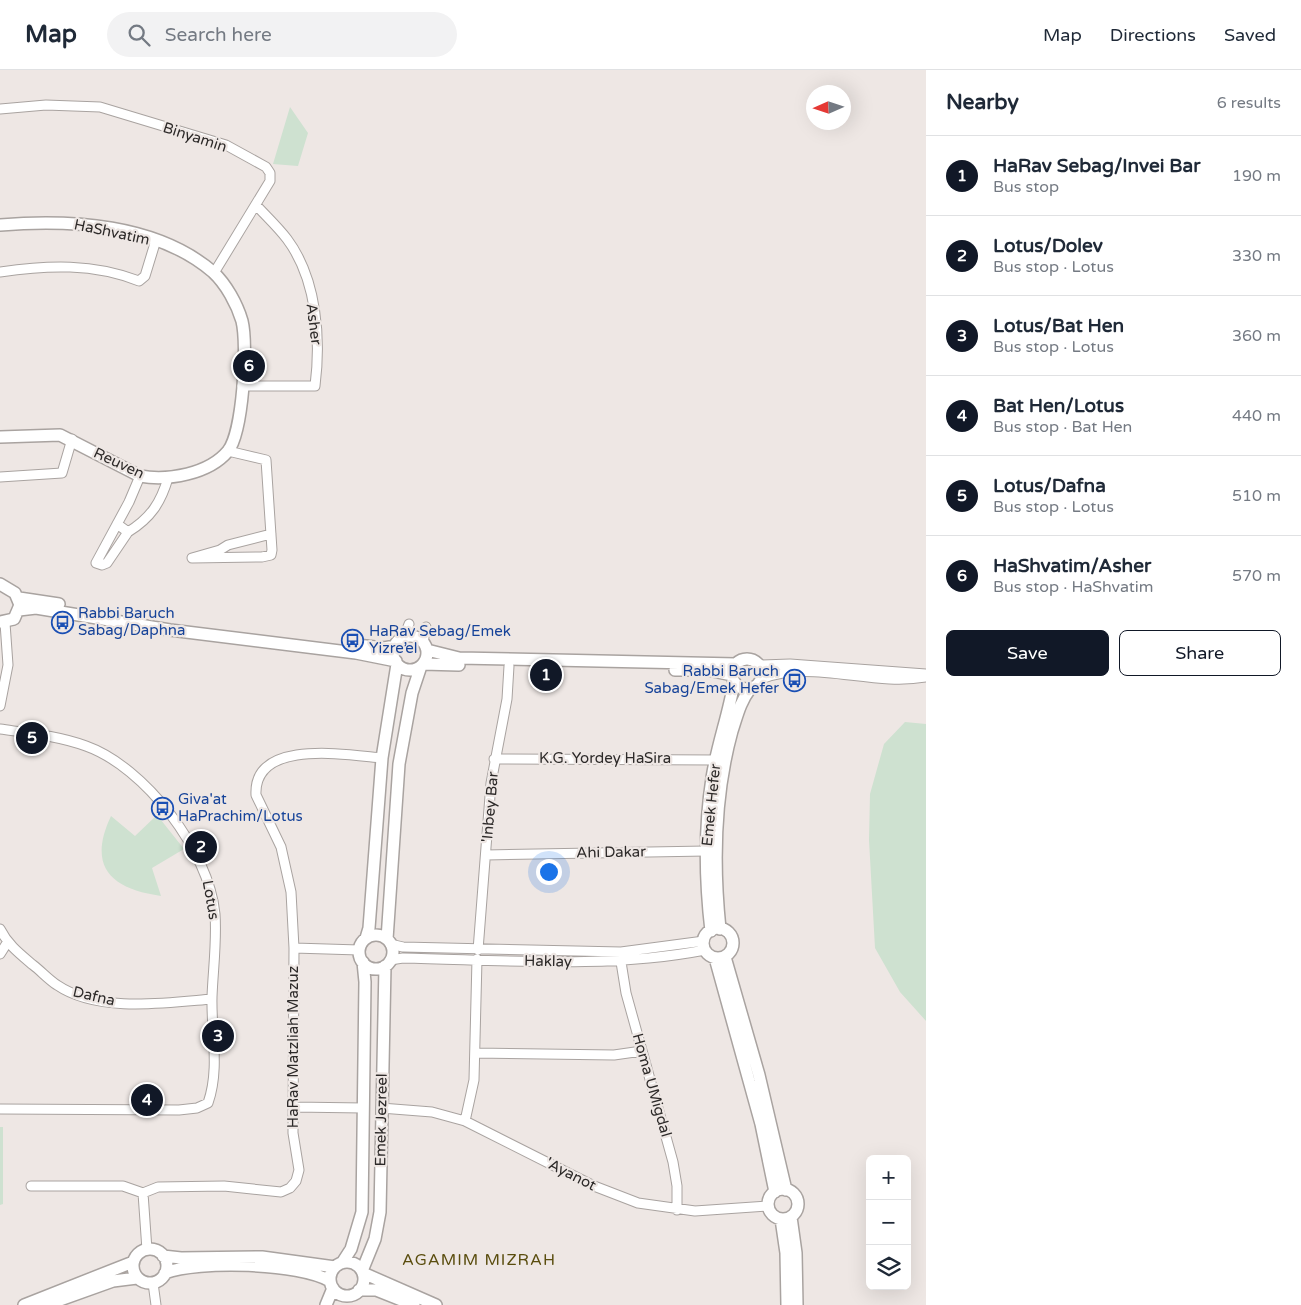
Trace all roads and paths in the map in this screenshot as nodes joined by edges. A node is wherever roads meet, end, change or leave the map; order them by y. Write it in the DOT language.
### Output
graph roads {
  1 [pos="0,109"];
  2 [pos="256,205"];
  3 [pos="0,225"];
  4 [pos="156,240"];
  5 [pos="0,272"];
  6 [pos="214,273"];
  7 [pos="242,386"];
  8 [pos="0,437"];
  9 [pos="72,439"];
  10 [pos="228,451"];
  11 [pos="140,476"];
  12 [pos="0,478"];
  13 [pos="168,478"];
  14 [pos="117,524"];
  15 [pos="128,532"];
  16 [pos="271,534"];
  17 [pos="0,584"];
  18 [pos="18,598"];
  19 [pos="19,610"];
  20 [pos="3,622"];
  21 [pos="409,624"];
  22 [pos="426,627"];
  23 [pos="400,642"];
  24 [pos="425,646"];
  25 [pos="397,663"];
  26 [pos="422,665"];
  27 [pos="509,666"];
  28 [pos="759,666"];
  29 [pos="734,674"];
  30 [pos="926,676"];
  31 [pos="761,679"];
  32 [pos="750,689"];
  33 [pos="0,706"];
  34 [pos="0,729"];
  35 [pos="382,758"];
  36 [pos="494,759"];
  37 [pos="716,760"];
  38 [pos="706,851"];
  39 [pos="486,855"];
  40 [pos="0,929"];
  41 [pos="715,930"];
  42 [pos="366,938"];
  43 [pos="388,941"];
  44 [pos="7,943"];
  45 [pos="704,945"];
  46 [pos="294,948"];
  47 [pos="359,950"];
  48 [pos="478,950"];
  49 [pos="0,954"];
  50 [pos="720,957"];
  51 [pos="477,960"];
  52 [pos="363,962"];
  53 [pos="621,962"];
  54 [pos="387,963"];
  55 [pos="212,999"];
  56 [pos="642,1051"];
  57 [pos="475,1053"];
  58 [pos="294,1107"];
  59 [pos="363,1108"];
  60 [pos="381,1108"];
  61 [pos="0,1109"];
  62 [pos="465,1121"];
  63 [pos="31,1186"];
  64 [pos="781,1191"];
  65 [pos="143,1193"];
  66 [pos="768,1206"];
  67 [pos="676,1210"];
  68 [pos="786,1218"];
  69 [pos="147,1250"];
  70 [pos="163,1256"];
  71 [pos="133,1262"];
  72 [pos="338,1265"];
  73 [pos="362,1272"];
  74 [pos="165,1273"];
  75 [pos="138,1278"];
  76 [pos="153,1283"];
  77 [pos="332,1285"];
  78 [pos="357,1292"];
  79 [pos="24,1305"];
  80 [pos="46,1305"];
  81 [pos="156,1305"];
  82 [pos="326,1305"];
  83 [pos="348,1305"];
  84 [pos="414,1305"];
  85 [pos="436,1305"];
  86 [pos="787,1305"];
  87 [pos="797,1305"];
  1 -- 2 [label="street, Binyamin"];
  2 -- 6 [label="street, Binyamin"];
  2 -- 7 [label="street, Asher"];
  3 -- 4 [label="street, HaShvatim"];
  4 -- 5 [label="street"];
  4 -- 6 [label="street, HaShvatim"];
  6 -- 7 [label="street, HaShvatim"];
  7 -- 10 [label="street"];
  8 -- 9 [label="street, Reuven"];
  9 -- 11 [label="street, Reuven"];
  9 -- 12 [label="street"];
  10 -- 13 [label="street, Reuven"];
  10 -- 16 [label="street"];
  11 -- 13 [label="street, Reuven"];
  11 -- 14 [label="street"];
  13 -- 15 [label="street"];
  14 -- 15 [label="street"];
  14 -- 15 [label="street"];
  16 -- 16 [label="street"];
  17 -- 18 [label="street"];
  18 -- 19 [label="street"];
  18 -- 23 [label="street"];
  19 -- 20 [label="street"];
  19 -- 25 [label="street"];
  20 -- 33 [label="street"];
  21 -- 23 [label="street"];
  22 -- 24 [label="street"];
  23 -- 24 [label="street"];
  23 -- 25 [label="street"];
  24 -- 26 [label="street"];
  24 -- 29 [label="street"];
  25 -- 26 [label="street"];
  25 -- 35 [label="street"];
  26 -- 27 [label="street"];
  26 -- 43 [label="street"];
  27 -- 29 [label="street"];
  27 -- 36 [label="street, 'Inbey Bar"];
  28 -- 29 [label="street"];
  28 -- 30 [label="street"];
  28 -- 31 [label="street"];
  29 -- 32 [label="street"];
  29 -- 37 [label="street, Emek Hefer"];
  30 -- 31 [label="street"];
  31 -- 32 [label="street"];
  32 -- 41 [label="street, Emek Hefer"];
  34 -- 55 [label="street, Lotus"];
  35 -- 42 [label="street"];
  35 -- 46 [label="street, HaRav Matzliah Mazuz"];
  36 -- 37 [label="street, K.G. Yordey HaSira"];
  36 -- 39 [label="street, 'Inbey Bar"];
  37 -- 38 [label="street, Emek Hefer"];
  38 -- 39 [label="street, Ahi Dakar"];
  38 -- 41 [label="street, Emek Hefer"];
  39 -- 48 [label="street, 'Inbey Bar"];
  40 -- 44 [label="street, Dafna"];
  41 -- 45 [label="street"];
  41 -- 50 [label="street"];
  42 -- 43 [label="street"];
  42 -- 47 [label="street"];
  43 -- 48 [label="street, Haklay"];
  43 -- 54 [label="street"];
  44 -- 49 [label="street"];
  44 -- 55 [label="street, Dafna"];
  45 -- 48 [label="street, Haklay"];
  45 -- 50 [label="street"];
  45 -- 53 [label="street, Haklay"];
  46 -- 47 [label="street"];
  46 -- 58 [label="street, HaRav Matzliah Mazuz"];
  47 -- 52 [label="street"];
  50 -- 64 [label="street"];
  51 -- 53 [label="street, Haklay"];
  51 -- 54 [label="street, Haklay"];
  51 -- 57 [label="street"];
  52 -- 54 [label="street"];
  52 -- 59 [label="street, Emek Jezreel"];
  53 -- 56 [label="street, Homa UMigdal"];
  54 -- 60 [label="street, Emek Jezreel"];
  55 -- 61 [label="street, Lotus"];
  56 -- 57 [label="street"];
  56 -- 67 [label="street, Homa UMigdal"];
  57 -- 62 [label="street"];
  58 -- 59 [label="street"];
  58 -- 65 [label="street, HaRav Matzliah Mazuz"];
  59 -- 72 [label="street, Emek Jezreel"];
  60 -- 62 [label="street, 'Ayanot"];
  60 -- 73 [label="street, Emek Jezreel"];
  62 -- 67 [label="street, 'Ayanot"];
  63 -- 65 [label="street"];
  64 -- 66 [label="street"];
  64 -- 68 [label="street"];
  65 -- 69 [label="street"];
  66 -- 67 [label="street, 'Ayanot"];
  66 -- 68 [label="street"];
  68 -- 86 [label="street"];
  68 -- 87 [label="street"];
  69 -- 70 [label="street"];
  69 -- 71 [label="street"];
  70 -- 72 [label="street"];
  70 -- 74 [label="street"];
  71 -- 75 [label="street"];
  71 -- 79 [label="street"];
  72 -- 73 [label="street"];
  72 -- 77 [label="street"];
  73 -- 78 [label="street"];
  73 -- 85 [label="street"];
  74 -- 76 [label="street"];
  74 -- 77 [label="street"];
  75 -- 76 [label="street"];
  75 -- 80 [label="street"];
  76 -- 81 [label="street"];
  77 -- 78 [label="street"];
  77 -- 82 [label="street"];
  78 -- 83 [label="street"];
  78 -- 84 [label="street"];
}
